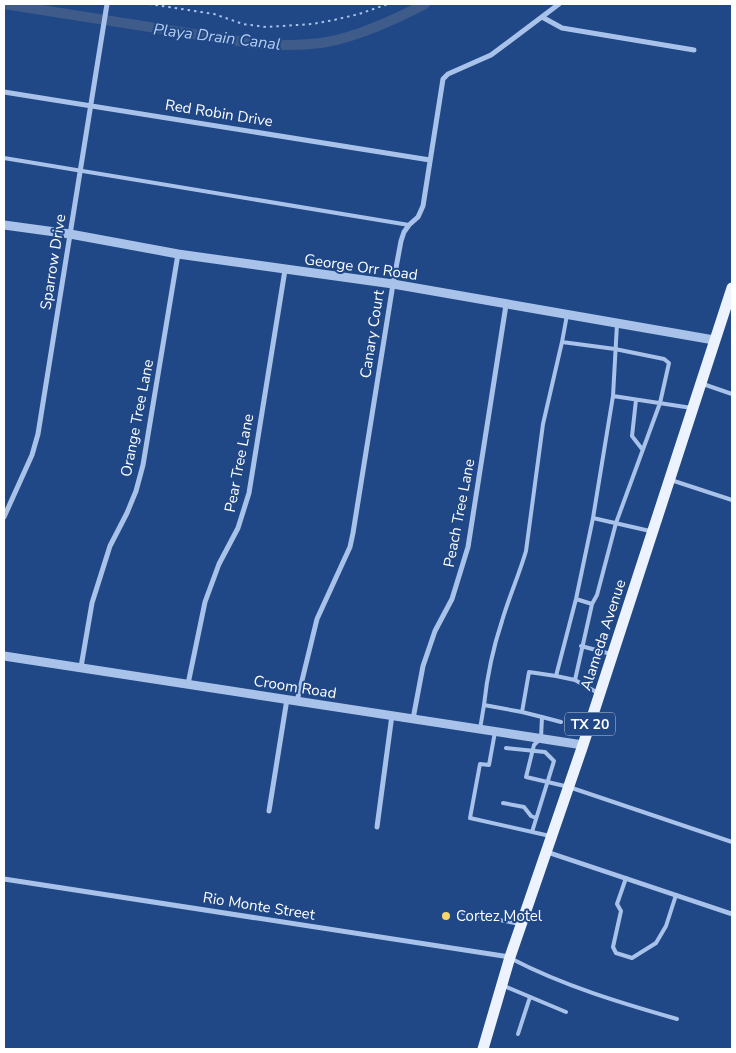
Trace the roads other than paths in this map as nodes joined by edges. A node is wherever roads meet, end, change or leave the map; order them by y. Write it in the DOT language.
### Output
graph roads {
  1 [pos="107,4"];
  2 [pos="559,4"];
  3 [pos="542,17"];
  4 [pos="694,50"];
  5 [pos="4,92"];
  6 [pos="91,105"];
  7 [pos="4,158"];
  8 [pos="430,160"];
  9 [pos="80,169"];
  10 [pos="4,225"];
  11 [pos="408,225"];
  12 [pos="70,234"];
  13 [pos="178,254"];
  14 [pos="284,270"];
  15 [pos="393,284"];
  16 [pos="732,288"];
  17 [pos="506,305"];
  18 [pos="567,315"];
  19 [pos="617,324"];
  20 [pos="714,340"];
  21 [pos="562,342"];
  22 [pos="615,349"];
  23 [pos="700,383"];
  24 [pos="732,394"];
  25 [pos="612,396"];
  26 [pos="636,400"];
  27 [pos="660,403"];
  28 [pos="692,408"];
  29 [pos="642,449"];
  30 [pos="669,479"];
  31 [pos="732,500"];
  32 [pos="4,517"];
  33 [pos="593,518"];
  34 [pos="616,523"];
  35 [pos="652,532"];
  36 [pos="576,599"];
  37 [pos="592,604"];
  38 [pos="581,646"];
  39 [pos="612,655"];
  40 [pos="4,656"];
  41 [pos="81,667"];
  42 [pos="556,676"];
  43 [pos="575,680"];
  44 [pos="188,684"];
  45 [pos="599,694"];
  46 [pos="287,699"];
  47 [pos="297,701"];
  48 [pos="484,705"];
  49 [pos="522,712"];
  50 [pos="392,715"];
  51 [pos="542,717"];
  52 [pos="413,719"];
  53 [pos="561,722"];
  54 [pos="480,729"];
  55 [pos="495,731"];
  56 [pos="541,738"];
  57 [pos="583,745"];
  58 [pos="506,748"];
  59 [pos="533,751"];
  60 [pos="547,782"];
  61 [pos="568,788"];
  62 [pos="503,803"];
  63 [pos="269,811"];
  64 [pos="536,818"];
  65 [pos="377,827"];
  66 [pos="532,832"];
  67 [pos="552,837"];
  68 [pos="732,842"];
  69 [pos="547,852"];
  70 [pos="626,878"];
  71 [pos="4,879"];
  72 [pos="676,895"];
  73 [pos="463,913"];
  74 [pos="732,914"];
  75 [pos="522,925"];
  76 [pos="510,958"];
  77 [pos="502,985"];
  78 [pos="530,997"];
  79 [pos="566,1012"];
  80 [pos="677,1019"];
  81 [pos="518,1034"];
  82 [pos="483,1049"];
  1 -- 6 [label="street, Sparrow Drive"];
  2 -- 3 [label="street, Canary Court"];
  3 -- 4 [label="street"];
  3 -- 8 [label="street, Canary Court"];
  5 -- 6 [label="street, Red Robin Drive"];
  6 -- 8 [label="street, Red Robin Drive"];
  6 -- 9 [label="street, Sparrow Drive"];
  7 -- 9 [label="lane"];
  8 -- 11 [label="street, Canary Court"];
  9 -- 11 [label="lane"];
  9 -- 12 [label="street, Sparrow Drive"];
  10 -- 12 [label="street, George Orr Road"];
  11 -- 15 [label="street, Canary Court"];
  12 -- 13 [label="street, George Orr Road"];
  12 -- 32 [label="street, Sparrow Drive"];
  13 -- 14 [label="street, George Orr Road"];
  13 -- 41 [label="street, Orange Tree Lane"];
  14 -- 15 [label="street, George Orr Road"];
  14 -- 44 [label="street, Pear Tree Lane"];
  15 -- 17 [label="street, George Orr Road"];
  15 -- 47 [label="street, Canary Court"];
  16 -- 20 [label="main road, Alameda Avenue / TX 20"];
  17 -- 18 [label="street, George Orr Road"];
  17 -- 52 [label="street, Peach Tree Lane"];
  18 -- 19 [label="street, George Orr Road"];
  18 -- 21 [label="lane"];
  19 -- 20 [label="street, George Orr Road"];
  19 -- 22 [label="lane"];
  20 -- 23 [label="main road, Alameda Avenue / TX 20"];
  21 -- 22 [label="lane"];
  21 -- 48 [label="lane"];
  22 -- 25 [label="lane"];
  22 -- 27 [label="lane"];
  23 -- 24 [label="lane"];
  23 -- 28 [label="main road, Alameda Avenue / TX 20"];
  25 -- 26 [label="lane"];
  25 -- 33 [label="lane"];
  26 -- 27 [label="lane"];
  26 -- 29 [label="lane"];
  27 -- 28 [label="lane"];
  27 -- 29 [label="lane"];
  28 -- 30 [label="main road, Alameda Avenue / TX 20"];
  29 -- 34 [label="lane"];
  30 -- 31 [label="lane"];
  30 -- 35 [label="main road, Alameda Avenue / TX 20"];
  33 -- 34 [label="lane"];
  33 -- 36 [label="lane"];
  34 -- 35 [label="lane"];
  34 -- 37 [label="lane"];
  35 -- 39 [label="main road, Alameda Avenue / TX 20"];
  36 -- 37 [label="lane"];
  36 -- 42 [label="lane"];
  37 -- 38 [label="lane"];
  38 -- 39 [label="lane"];
  38 -- 43 [label="lane"];
  39 -- 45 [label="main road, Alameda Avenue / TX 20"];
  40 -- 41 [label="street, Croom Road"];
  41 -- 44 [label="street, Croom Road"];
  42 -- 43 [label="lane"];
  42 -- 49 [label="lane"];
  43 -- 45 [label="lane"];
  44 -- 46 [label="street, Croom Road"];
  45 -- 57 [label="main road, Alameda Avenue / TX 20"];
  46 -- 47 [label="street, Croom Road"];
  46 -- 63 [label="street"];
  47 -- 50 [label="street, Croom Road"];
  48 -- 49 [label="lane"];
  48 -- 54 [label="lane"];
  49 -- 51 [label="lane"];
  50 -- 52 [label="street, Croom Road"];
  50 -- 65 [label="street"];
  51 -- 53 [label="lane"];
  51 -- 56 [label="lane"];
  52 -- 54 [label="street, Croom Road"];
  54 -- 55 [label="street, Croom Road"];
  55 -- 56 [label="street, Croom Road"];
  55 -- 66 [label="lane"];
  56 -- 57 [label="street, Croom Road"];
  56 -- 59 [label="lane"];
  57 -- 61 [label="main road, Alameda Avenue / TX 20"];
  58 -- 59 [label="lane"];
  59 -- 60 [label="lane"];
  59 -- 60 [label="lane"];
  60 -- 61 [label="lane"];
  60 -- 64 [label="lane"];
  61 -- 67 [label="main road, Alameda Avenue / TX 20"];
  61 -- 68 [label="lane"];
  62 -- 64 [label="lane"];
  64 -- 66 [label="lane"];
  66 -- 67 [label="lane"];
  67 -- 69 [label="main road, Alameda Avenue / TX 20"];
  69 -- 70 [label="street"];
  69 -- 75 [label="main road, Alameda Avenue / TX 20"];
  70 -- 72 [label="street"];
  70 -- 72 [label="lane"];
  71 -- 76 [label="street, Rio Monte Street"];
  72 -- 74 [label="street"];
  73 -- 75 [label="lane"];
  75 -- 76 [label="main road, Alameda Avenue / TX 20"];
  76 -- 77 [label="main road, Alameda Avenue / TX 20"];
  76 -- 80 [label="lane"];
  77 -- 78 [label="lane"];
  77 -- 82 [label="main road, Alameda Avenue / TX 20"];
  78 -- 79 [label="lane"];
  78 -- 81 [label="lane"];
}
